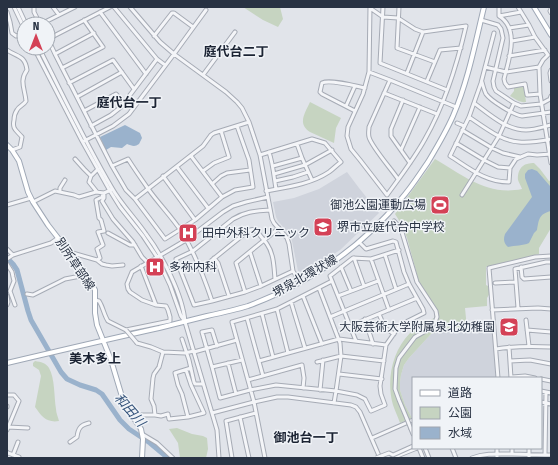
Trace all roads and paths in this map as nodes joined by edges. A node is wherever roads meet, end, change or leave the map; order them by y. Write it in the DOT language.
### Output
graph roads {
  1 [pos="53,7"];
  2 [pos="75,7"];
  3 [pos="110,7"];
  4 [pos="114,7"];
  5 [pos="130,7"];
  6 [pos="383,7"];
  7 [pos="399,7"];
  8 [pos="484,7"];
  9 [pos="499,7"];
  10 [pos="518,7"];
  11 [pos="534,7"];
  12 [pos="370,8"];
  13 [pos="551,9"];
  14 [pos="206,10"];
  15 [pos="7,12"];
  16 [pos="100,12"];
  17 [pos="521,12"];
  18 [pos="551,13"];
  19 [pos="59,15"];
  20 [pos="56,16"];
  21 [pos="499,16"];
  22 [pos="383,17"];
  23 [pos="398,18"];
  24 [pos="84,20"];
  25 [pos="481,20"];
  26 [pos="529,25"];
  27 [pos="193,27"];
  28 [pos="509,28"];
  29 [pos="235,32"];
  30 [pos="423,32"];
  31 [pos="494,33"];
  32 [pos="94,34"];
  33 [pos="56,35"];
  34 [pos="551,35"];
  35 [pos="16,36"];
  36 [pos="154,36"];
  37 [pos="535,37"];
  38 [pos="512,41"];
  39 [pos="461,48"];
  40 [pos="7,50"];
  41 [pos="545,50"];
  42 [pos="56,53"];
  43 [pos="174,54"];
  44 [pos="414,54"];
  45 [pos="38,56"];
  46 [pos="43,56"];
  47 [pos="56,56"];
  48 [pos="509,56"];
  49 [pos="157,58"];
  50 [pos="435,62"];
  51 [pos="165,65"];
  52 [pos="485,67"];
  53 [pos="62,68"];
  54 [pos="539,68"];
  55 [pos="496,70"];
  56 [pos="551,70"];
  57 [pos="122,72"];
  58 [pos="369,72"];
  59 [pos="506,72"];
  60 [pos="407,73"];
  61 [pos="146,74"];
  62 [pos="203,75"];
  63 [pos="390,80"];
  64 [pos="482,80"];
  65 [pos="427,81"];
  66 [pos="551,81"];
  67 [pos="69,83"];
  68 [pos="355,86"];
  69 [pos="365,88"];
  70 [pos="134,89"];
  71 [pos="447,90"];
  72 [pos="384,93"];
  73 [pos="540,94"];
  74 [pos="551,96"];
  75 [pos="77,97"];
  76 [pos="403,100"];
  77 [pos="443,102"];
  78 [pos="124,103"];
  79 [pos="474,103"];
  80 [pos="514,103"];
  81 [pos="541,104"];
  82 [pos="346,106"];
  83 [pos="420,107"];
  84 [pos="456,108"];
  85 [pos="84,111"];
  86 [pos="355,111"];
  87 [pos="509,111"];
  88 [pos="551,112"];
  89 [pos="543,113"];
  90 [pos="437,114"];
  91 [pos="469,117"];
  92 [pos="249,122"];
  93 [pos="457,123"];
  94 [pos="504,124"];
  95 [pos="91,126"];
  96 [pos="237,126"];
  97 [pos="546,126"];
  98 [pos="551,126"];
  99 [pos="463,128"];
  100 [pos="221,131"];
  101 [pos="96,135"];
  102 [pos="499,136"];
  103 [pos="84,140"];
  104 [pos="549,140"];
  105 [pos="456,143"];
  106 [pos="297,144"];
  107 [pos="7,145"];
  108 [pos="492,148"];
  109 [pos="12,150"];
  110 [pos="332,150"];
  111 [pos="401,150"];
  112 [pos="269,152"];
  113 [pos="550,154"];
  114 [pos="260,155"];
  115 [pos="191,156"];
  116 [pos="521,157"];
  117 [pos="302,158"];
  118 [pos="75,159"];
  119 [pos="484,160"];
  120 [pos="410,163"];
  121 [pos="551,163"];
  122 [pos="305,165"];
  123 [pos="112,166"];
  124 [pos="273,166"];
  125 [pos="177,167"];
  126 [pos="510,168"];
  127 [pos="98,169"];
  128 [pos="250,170"];
  129 [pos="203,171"];
  130 [pos="308,172"];
  131 [pos="476,173"];
  132 [pos="274,174"];
  133 [pos="91,176"];
  134 [pos="163,176"];
  135 [pos="398,179"];
  136 [pos="65,180"];
  137 [pos="312,180"];
  138 [pos="275,181"];
  139 [pos="212,184"];
  140 [pos="148,188"];
  141 [pos="276,189"];
  142 [pos="111,190"];
  143 [pos="266,191"];
  144 [pos="60,192"];
  145 [pos="97,192"];
  146 [pos="104,193"];
  147 [pos="462,195"];
  148 [pos="222,197"];
  149 [pos="268,197"];
  150 [pos="135,199"];
  151 [pos="32,200"];
  152 [pos="7,206"];
  153 [pos="208,208"];
  154 [pos="270,210"];
  155 [pos="195,220"];
  156 [pos="394,222"];
  157 [pos="279,228"];
  158 [pos="180,230"];
  159 [pos="108,233"];
  160 [pos="58,238"];
  161 [pos="404,238"];
  162 [pos="186,240"];
  163 [pos="264,240"];
  164 [pos="359,242"];
  165 [pos="395,242"];
  166 [pos="135,245"];
  167 [pos="7,249"];
  168 [pos="399,250"];
  169 [pos="193,251"];
  170 [pos="69,252"];
  171 [pos="250,252"];
  172 [pos="12,255"];
  173 [pos="385,255"];
  174 [pos="158,256"];
  175 [pos="546,256"];
  176 [pos="551,256"];
  177 [pos="214,258"];
  178 [pos="354,258"];
  179 [pos="7,259"];
  180 [pos="371,259"];
  181 [pos="97,260"];
  182 [pos="546,262"];
  183 [pos="551,262"];
  184 [pos="148,263"];
  185 [pos="7,264"];
  186 [pos="123,265"];
  187 [pos="141,266"];
  188 [pos="341,267"];
  189 [pos="521,267"];
  190 [pos="201,269"];
  191 [pos="293,271"];
  192 [pos="86,275"];
  193 [pos="551,277"];
  194 [pos="275,279"];
  195 [pos="332,281"];
  196 [pos="378,281"];
  197 [pos="300,282"];
  198 [pos="516,282"];
  199 [pos="495,283"];
  200 [pos="409,284"];
  201 [pos="261,286"];
  202 [pos="364,286"];
  203 [pos="319,288"];
  204 [pos="396,289"];
  205 [pos="351,291"];
  206 [pos="245,292"];
  207 [pos="27,294"];
  208 [pos="383,295"];
  209 [pos="7,296"];
  210 [pos="229,296"];
  211 [pos="303,296"];
  212 [pos="338,296"];
  213 [pos="417,298"];
  214 [pos="95,300"];
  215 [pos="212,301"];
  216 [pos="291,302"];
  217 [pos="15,305"];
  218 [pos="156,305"];
  219 [pos="7,306"];
  220 [pos="518,308"];
  221 [pos="551,309"];
  222 [pos="277,310"];
  223 [pos="344,310"];
  224 [pos="389,310"];
  225 [pos="492,310"];
  226 [pos="262,314"];
  227 [pos="379,314"];
  228 [pos="330,317"];
  229 [pos="247,318"];
  230 [pos="365,319"];
  231 [pos="526,320"];
  232 [pos="185,322"];
  233 [pos="350,326"];
  234 [pos="126,330"];
  235 [pos="527,330"];
  236 [pos="551,332"];
  237 [pos="394,334"];
  238 [pos="182,339"];
  239 [pos="339,339"];
  240 [pos="237,340"];
  241 [pos="103,341"];
  242 [pos="356,341"];
  243 [pos="322,344"];
  244 [pos="373,344"];
  245 [pos="386,345"];
  246 [pos="217,346"];
  247 [pos="528,346"];
  248 [pos="509,347"];
  249 [pos="551,347"];
  250 [pos="305,348"];
  251 [pos="207,349"];
  252 [pos="496,349"];
  253 [pos="163,352"];
  254 [pos="194,352"];
  255 [pos="186,353"];
  256 [pos="288,353"];
  257 [pos="341,356"];
  258 [pos="273,357"];
  259 [pos="242,360"];
  260 [pos="323,360"];
  261 [pos="259,361"];
  262 [pos="384,361"];
  263 [pos="510,361"];
  264 [pos="317,362"];
  265 [pos="7,363"];
  266 [pos="228,363"];
  267 [pos="551,364"];
  268 [pos="212,367"];
  269 [pos="191,368"];
  270 [pos="186,370"];
  271 [pos="339,374"];
  272 [pos="263,376"];
  273 [pos="498,377"];
  274 [pos="512,377"];
  275 [pos="530,377"];
  276 [pos="382,379"];
  277 [pos="248,380"];
  278 [pos="204,384"];
  279 [pos="303,388"];
  280 [pos="250,390"];
  281 [pos="320,390"];
  282 [pos="336,391"];
  283 [pos="542,391"];
  284 [pos="546,392"];
  285 [pos="551,393"];
  286 [pos="7,394"];
  287 [pos="236,394"];
  288 [pos="254,402"];
  289 [pos="542,402"];
  290 [pos="334,403"];
  291 [pos="546,403"];
  292 [pos="551,404"];
  293 [pos="212,413"];
  294 [pos="256,413"];
  295 [pos="131,415"];
  296 [pos="155,415"];
  297 [pos="188,417"];
  298 [pos="240,417"];
  299 [pos="412,420"];
  300 [pos="89,423"];
  301 [pos="7,428"];
  302 [pos="28,428"];
  303 [pos="412,432"];
  304 [pos="142,434"];
  305 [pos="372,438"];
  306 [pos="18,442"];
  307 [pos="70,442"];
  308 [pos="412,446"];
  309 [pos="416,449"];
  310 [pos="512,449"];
  311 [pos="7,454"];
  312 [pos="512,454"];
  313 [pos="13,455"];
  314 [pos="545,455"];
  315 [pos="551,455"];
  316 [pos="497,456"];
  317 [pos="529,456"];
  318 [pos="18,458"];
  319 [pos="142,458"];
  320 [pos="173,458"];
  321 [pos="219,458"];
  322 [pos="232,458"];
  323 [pos="249,458"];
  324 [pos="265,458"];
  325 [pos="376,458"];
  326 [pos="380,458"];
  327 [pos="392,458"];
  328 [pos="472,458"];
  1 -- 19 [label="street"];
  2 -- 19 [label="street"];
  3 -- 16 [label="street"];
  4 -- 49 [label="street"];
  5 -- 36 [label="street"];
  6 -- 22 [label="street"];
  7 -- 23 [label="street"];
  8 -- 25 [label="main road, 堺泉北環状線"];
  9 -- 21 [label="street"];
  10 -- 17 [label="street"];
  11 -- 34 [label="main road"];
  12 -- 22 [label="street"];
  12 -- 58 [label="street"];
  13 -- 18 [label="street"];
  14 -- 27 [label="street"];
  15 -- 35 [label="street"];
  16 -- 24 [label="street"];
  16 -- 61 [label="street"];
  17 -- 21 [label="street"];
  17 -- 26 [label="street"];
  19 -- 20 [label="street"];
  21 -- 28 [label="street"];
  22 -- 23 [label="street"];
  22 -- 60 [label="street"];
  23 -- 30 [label="street"];
  23 -- 44 [label="street"];
  24 -- 32 [label="street"];
  24 -- 33 [label="street"];
  25 -- 55 [label="street"];
  25 -- 84 [label="main road, 堺泉北環状線"];
  26 -- 28 [label="street"];
  26 -- 37 [label="street"];
  27 -- 36 [label="street"];
  27 -- 43 [label="street"];
  28 -- 38 [label="street"];
  29 -- 62 [label="street"];
  30 -- 39 [label="street"];
  30 -- 44 [label="street"];
  31 -- 52 [label="street"];
  32 -- 42 [label="street"];
  32 -- 53 [label="street"];
  36 -- 43 [label="street"];
  37 -- 38 [label="street"];
  37 -- 41 [label="street"];
  38 -- 48 [label="street"];
  39 -- 50 [label="street"];
  39 -- 71 [label="street"];
  40 -- 109 [label="street"];
  41 -- 48 [label="street"];
  41 -- 54 [label="street"];
  43 -- 51 [label="street"];
  43 -- 62 [label="street"];
  44 -- 50 [label="street"];
  44 -- 60 [label="street"];
  45 -- 103 [label="street"];
  46 -- 103 [label="street"];
  47 -- 53 [label="street"];
  48 -- 59 [label="street"];
  49 -- 51 [label="street"];
  49 -- 61 [label="street"];
  50 -- 65 [label="street"];
  51 -- 101 [label="street"];
  52 -- 55 [label="street"];
  52 -- 64 [label="street"];
  53 -- 67 [label="street"];
  54 -- 59 [label="street"];
  54 -- 73 [label="street"];
  55 -- 59 [label="street"];
  55 -- 80 [label="street"];
  56 -- 66 [label="street"];
  57 -- 67 [label="street"];
  57 -- 70 [label="street"];
  57 -- 75 [label="street"];
  58 -- 63 [label="street"];
  58 -- 69 [label="street"];
  59 -- 73 [label="street"];
  60 -- 65 [label="street"];
  61 -- 70 [label="street"];
  62 -- 92 [label="street"];
  63 -- 72 [label="street"];
  63 -- 77 [label="street"];
  64 -- 79 [label="street"];
  64 -- 87 [label="street"];
  65 -- 71 [label="street"];
  67 -- 75 [label="street"];
  68 -- 69 [label="street"];
  68 -- 82 [label="street"];
  68 -- 82 [label="street"];
  69 -- 86 [label="street"];
  70 -- 78 [label="street"];
  71 -- 77 [label="street"];
  72 -- 76 [label="street"];
  72 -- 135 [label="street"];
  73 -- 81 [label="street"];
  74 -- 81 [label="street"];
  75 -- 85 [label="street"];
  76 -- 83 [label="street"];
  76 -- 111 [label="street"];
  77 -- 84 [label="street"];
  77 -- 90 [label="street"];
  78 -- 85 [label="street"];
  78 -- 95 [label="street"];
  79 -- 91 [label="street"];
  79 -- 94 [label="street"];
  80 -- 81 [label="street"];
  80 -- 87 [label="street"];
  81 -- 89 [label="street"];
  82 -- 86 [label="street"];
  83 -- 90 [label="street"];
  83 -- 111 [label="street"];
  84 -- 164 [label="main road, 堺泉北環状線"];
  85 -- 95 [label="street"];
  86 -- 135 [label="street"];
  87 -- 89 [label="street"];
  87 -- 94 [label="street"];
  88 -- 89 [label="street"];
  89 -- 97 [label="street"];
  90 -- 120 [label="street"];
  91 -- 99 [label="street"];
  91 -- 102 [label="street"];
  92 -- 96 [label="street"];
  92 -- 114 [label="street"];
  93 -- 99 [label="street"];
  94 -- 97 [label="street"];
  94 -- 102 [label="street"];
  95 -- 101 [label="street"];
  96 -- 100 [label="street"];
  96 -- 128 [label="street"];
  97 -- 98 [label="street"];
  97 -- 104 [label="street"];
  99 -- 105 [label="street"];
  99 -- 108 [label="street"];
  100 -- 115 [label="street"];
  100 -- 129 [label="street"];
  101 -- 103 [label="street"];
  101 -- 123 [label="street"];
  102 -- 104 [label="street"];
  102 -- 108 [label="street"];
  103 -- 127 [label="street"];
  103 -- 142 [label="street"];
  104 -- 113 [label="street"];
  105 -- 119 [label="street"];
  105 -- 131 [label="street"];
  106 -- 110 [label="street"];
  106 -- 112 [label="street"];
  106 -- 117 [label="street"];
  107 -- 109 [label="main road, 別所草部線"];
  108 -- 116 [label="street"];
  108 -- 119 [label="street"];
  109 -- 151 [label="main road, 別所草部線"];
  110 -- 122 [label="street"];
  110 -- 137 [label="street"];
  111 -- 120 [label="street"];
  112 -- 114 [label="street"];
  112 -- 124 [label="street"];
  113 -- 116 [label="street"];
  113 -- 121 [label="street"];
  114 -- 143 [label="street"];
  115 -- 125 [label="street"];
  115 -- 129 [label="street"];
  116 -- 126 [label="street"];
  117 -- 122 [label="street"];
  117 -- 124 [label="street"];
  118 -- 133 [label="street"];
  119 -- 126 [label="street"];
  119 -- 131 [label="street"];
  120 -- 135 [label="street"];
  122 -- 130 [label="street"];
  122 -- 132 [label="street"];
  123 -- 140 [label="street"];
  123 -- 150 [label="street"];
  124 -- 132 [label="street"];
  125 -- 134 [label="street"];
  125 -- 153 [label="street"];
  126 -- 131 [label="street"];
  127 -- 133 [label="street"];
  127 -- 142 [label="street"];
  128 -- 139 [label="street"];
  128 -- 148 [label="street"];
  129 -- 139 [label="street"];
  130 -- 137 [label="street"];
  130 -- 138 [label="street"];
  131 -- 147 [label="street"];
  132 -- 138 [label="street"];
  133 -- 145 [label="street"];
  134 -- 140 [label="street"];
  134 -- 155 [label="street"];
  136 -- 144 [label="street"];
  137 -- 141 [label="street"];
  138 -- 141 [label="street"];
  139 -- 148 [label="street"];
  140 -- 150 [label="street"];
  140 -- 158 [label="street"];
  141 -- 143 [label="street"];
  142 -- 146 [label="street"];
  142 -- 174 [label="street"];
  143 -- 149 [label="street"];
  144 -- 145 [label="street"];
  144 -- 151 [label="street"];
  145 -- 146 [label="street"];
  146 -- 166 [label="street"];
  146 -- 181 [label="street"];
  148 -- 153 [label="street"];
  149 -- 154 [label="street"];
  149 -- 162 [label="street"];
  150 -- 158 [label="street"];
  151 -- 152 [label="street"];
  151 -- 160 [label="main road, 別所草部線"];
  153 -- 155 [label="street"];
  154 -- 157 [label="street"];
  154 -- 169 [label="street"];
  155 -- 158 [label="street"];
  156 -- 161 [label="street"];
  157 -- 163 [label="street"];
  157 -- 191 [label="street"];
  158 -- 162 [label="street"];
  159 -- 166 [label="street"];
  160 -- 170 [label="main road, 別所草部線"];
  160 -- 172 [label="street"];
  161 -- 165 [label="street"];
  161 -- 303 [label="street, bridge"];
  162 -- 169 [label="street"];
  162 -- 174 [label="street"];
  163 -- 171 [label="street"];
  163 -- 177 [label="street"];
  163 -- 194 [label="street"];
  164 -- 165 [label="street"];
  164 -- 197 [label="main road, 堺泉北環状線"];
  165 -- 168 [label="street"];
  166 -- 184 [label="street"];
  167 -- 172 [label="street"];
  168 -- 173 [label="street"];
  168 -- 200 [label="street"];
  169 -- 190 [label="street"];
  169 -- 215 [label="street"];
  170 -- 181 [label="street"];
  170 -- 192 [label="main road, 別所草部線"];
  171 -- 201 [label="street"];
  171 -- 206 [label="street"];
  172 -- 179 [label="street"];
  173 -- 180 [label="street"];
  173 -- 204 [label="street"];
  174 -- 184 [label="street"];
  174 -- 232 [label="street"];
  175 -- 176 [label="street"];
  175 -- 182 [label="street"];
  175 -- 225 [label="street"];
  177 -- 190 [label="street"];
  177 -- 210 [label="street"];
  178 -- 180 [label="street"];
  178 -- 188 [label="street"];
  178 -- 202 [label="street"];
  180 -- 196 [label="street"];
  181 -- 186 [label="street"];
  182 -- 183 [label="street"];
  182 -- 189 [label="street"];
  184 -- 187 [label="street"];
  185 -- 217 [label="street"];
  187 -- 218 [label="street"];
  187 -- 218 [label="street"];
  188 -- 195 [label="street"];
  188 -- 205 [label="street"];
  189 -- 193 [label="street"];
  189 -- 198 [label="street"];
  190 -- 215 [label="street"];
  191 -- 194 [label="street"];
  191 -- 197 [label="street"];
  192 -- 207 [label="street"];
  192 -- 214 [label="main road, 別所草部線"];
  194 -- 201 [label="street"];
  195 -- 203 [label="street"];
  195 -- 212 [label="street"];
  196 -- 202 [label="street"];
  196 -- 208 [label="street"];
  197 -- 232 [label="main road, 堺泉北環状線"];
  198 -- 199 [label="street"];
  198 -- 220 [label="street"];
  200 -- 204 [label="street"];
  200 -- 213 [label="street"];
  201 -- 206 [label="street"];
  202 -- 205 [label="street"];
  203 -- 211 [label="street"];
  203 -- 228 [label="street"];
  204 -- 208 [label="street"];
  205 -- 212 [label="street"];
  206 -- 210 [label="street"];
  208 -- 223 [label="street"];
  208 -- 224 [label="street"];
  209 -- 219 [label="street"];
  210 -- 215 [label="street"];
  211 -- 216 [label="street"];
  211 -- 243 [label="street"];
  212 -- 223 [label="street"];
  213 -- 224 [label="street"];
  213 -- 237 [label="street"];
  214 -- 234 [label="street"];
  214 -- 241 [label="main road, 別所草部線"];
  216 -- 222 [label="street"];
  216 -- 250 [label="street"];
  218 -- 234 [label="street"];
  220 -- 221 [label="street"];
  220 -- 225 [label="street"];
  222 -- 226 [label="street"];
  222 -- 256 [label="street"];
  223 -- 228 [label="street"];
  223 -- 233 [label="street"];
  224 -- 227 [label="street"];
  225 -- 252 [label="street"];
  226 -- 229 [label="street"];
  226 -- 258 [label="street"];
  227 -- 230 [label="street"];
  227 -- 237 [label="street"];
  228 -- 239 [label="street"];
  229 -- 240 [label="street"];
  229 -- 261 [label="street"];
  230 -- 233 [label="street"];
  230 -- 244 [label="street"];
  231 -- 235 [label="street"];
  232 -- 241 [label="main road, 堺泉北環状線"];
  232 -- 254 [label="street"];
  233 -- 242 [label="street"];
  234 -- 253 [label="street, bridge"];
  235 -- 236 [label="street"];
  235 -- 247 [label="street"];
  237 -- 245 [label="street"];
  238 -- 255 [label="street"];
  239 -- 242 [label="street"];
  239 -- 243 [label="street"];
  239 -- 257 [label="street"];
  240 -- 246 [label="street"];
  240 -- 259 [label="street"];
  241 -- 265 [label="main road, 堺泉北環状線"];
  241 -- 295 [label="main road, 別所草部線"];
  242 -- 244 [label="street"];
  243 -- 250 [label="street"];
  244 -- 245 [label="street"];
  245 -- 262 [label="street"];
  246 -- 251 [label="street"];
  246 -- 251 [label="street"];
  247 -- 248 [label="street"];
  247 -- 249 [label="street"];
  248 -- 252 [label="street"];
  248 -- 263 [label="street"];
  250 -- 256 [label="street"];
  251 -- 254 [label="street"];
  251 -- 268 [label="street"];
  252 -- 273 [label="street"];
  253 -- 255 [label="street"];
  253 -- 296 [label="street"];
  254 -- 255 [label="street"];
  254 -- 278 [label="street"];
  255 -- 269 [label="street"];
  256 -- 258 [label="street"];
  257 -- 260 [label="street"];
  257 -- 262 [label="street"];
  257 -- 271 [label="street"];
  258 -- 261 [label="street"];
  259 -- 266 [label="street"];
  259 -- 277 [label="street"];
  260 -- 264 [label="street"];
  260 -- 281 [label="street"];
  261 -- 272 [label="street"];
  262 -- 276 [label="street"];
  263 -- 267 [label="street"];
  263 -- 274 [label="street"];
  266 -- 268 [label="street"];
  266 -- 287 [label="street"];
  268 -- 287 [label="street"];
  269 -- 270 [label="street"];
  269 -- 278 [label="street"];
  270 -- 297 [label="street"];
  270 -- 297 [label="street"];
  271 -- 276 [label="street"];
  271 -- 282 [label="street"];
  272 -- 277 [label="street"];
  272 -- 279 [label="street"];
  274 -- 275 [label="street"];
  276 -- 282 [label="street"];
  277 -- 280 [label="street"];
  278 -- 293 [label="street"];
  279 -- 280 [label="street"];
  279 -- 281 [label="street"];
  280 -- 287 [label="street"];
  280 -- 288 [label="street"];
  281 -- 282 [label="street"];
  282 -- 290 [label="street"];
  283 -- 284 [label="street"];
  284 -- 285 [label="street"];
  284 -- 291 [label="street"];
  286 -- 301 [label="street"];
  288 -- 290 [label="street"];
  288 -- 293 [label="street"];
  288 -- 294 [label="street"];
  289 -- 291 [label="street"];
  290 -- 305 [label="street"];
  291 -- 292 [label="street"];
  291 -- 314 [label="street"];
  293 -- 321 [label="street"];
  294 -- 298 [label="street"];
  294 -- 324 [label="street"];
  295 -- 296 [label="street"];
  295 -- 304 [label="main road, 別所草部線"];
  296 -- 297 [label="street"];
  298 -- 322 [label="street"];
  298 -- 323 [label="street"];
  299 -- 305 [label="street"];
  300 -- 307 [label="street"];
  301 -- 302 [label="street"];
  304 -- 319 [label="main road, 別所草部線"];
  304 -- 320 [label="street"];
  305 -- 326 [label="street"];
  306 -- 313 [label="street"];
  308 -- 325 [label="street, bridge"];
  309 -- 327 [label="street"];
  310 -- 312 [label="street"];
  311 -- 313 [label="street"];
  312 -- 316 [label="street"];
  312 -- 317 [label="street"];
  313 -- 318 [label="street"];
  314 -- 315 [label="street"];
  314 -- 317 [label="street"];
  316 -- 328 [label="street"];
}
